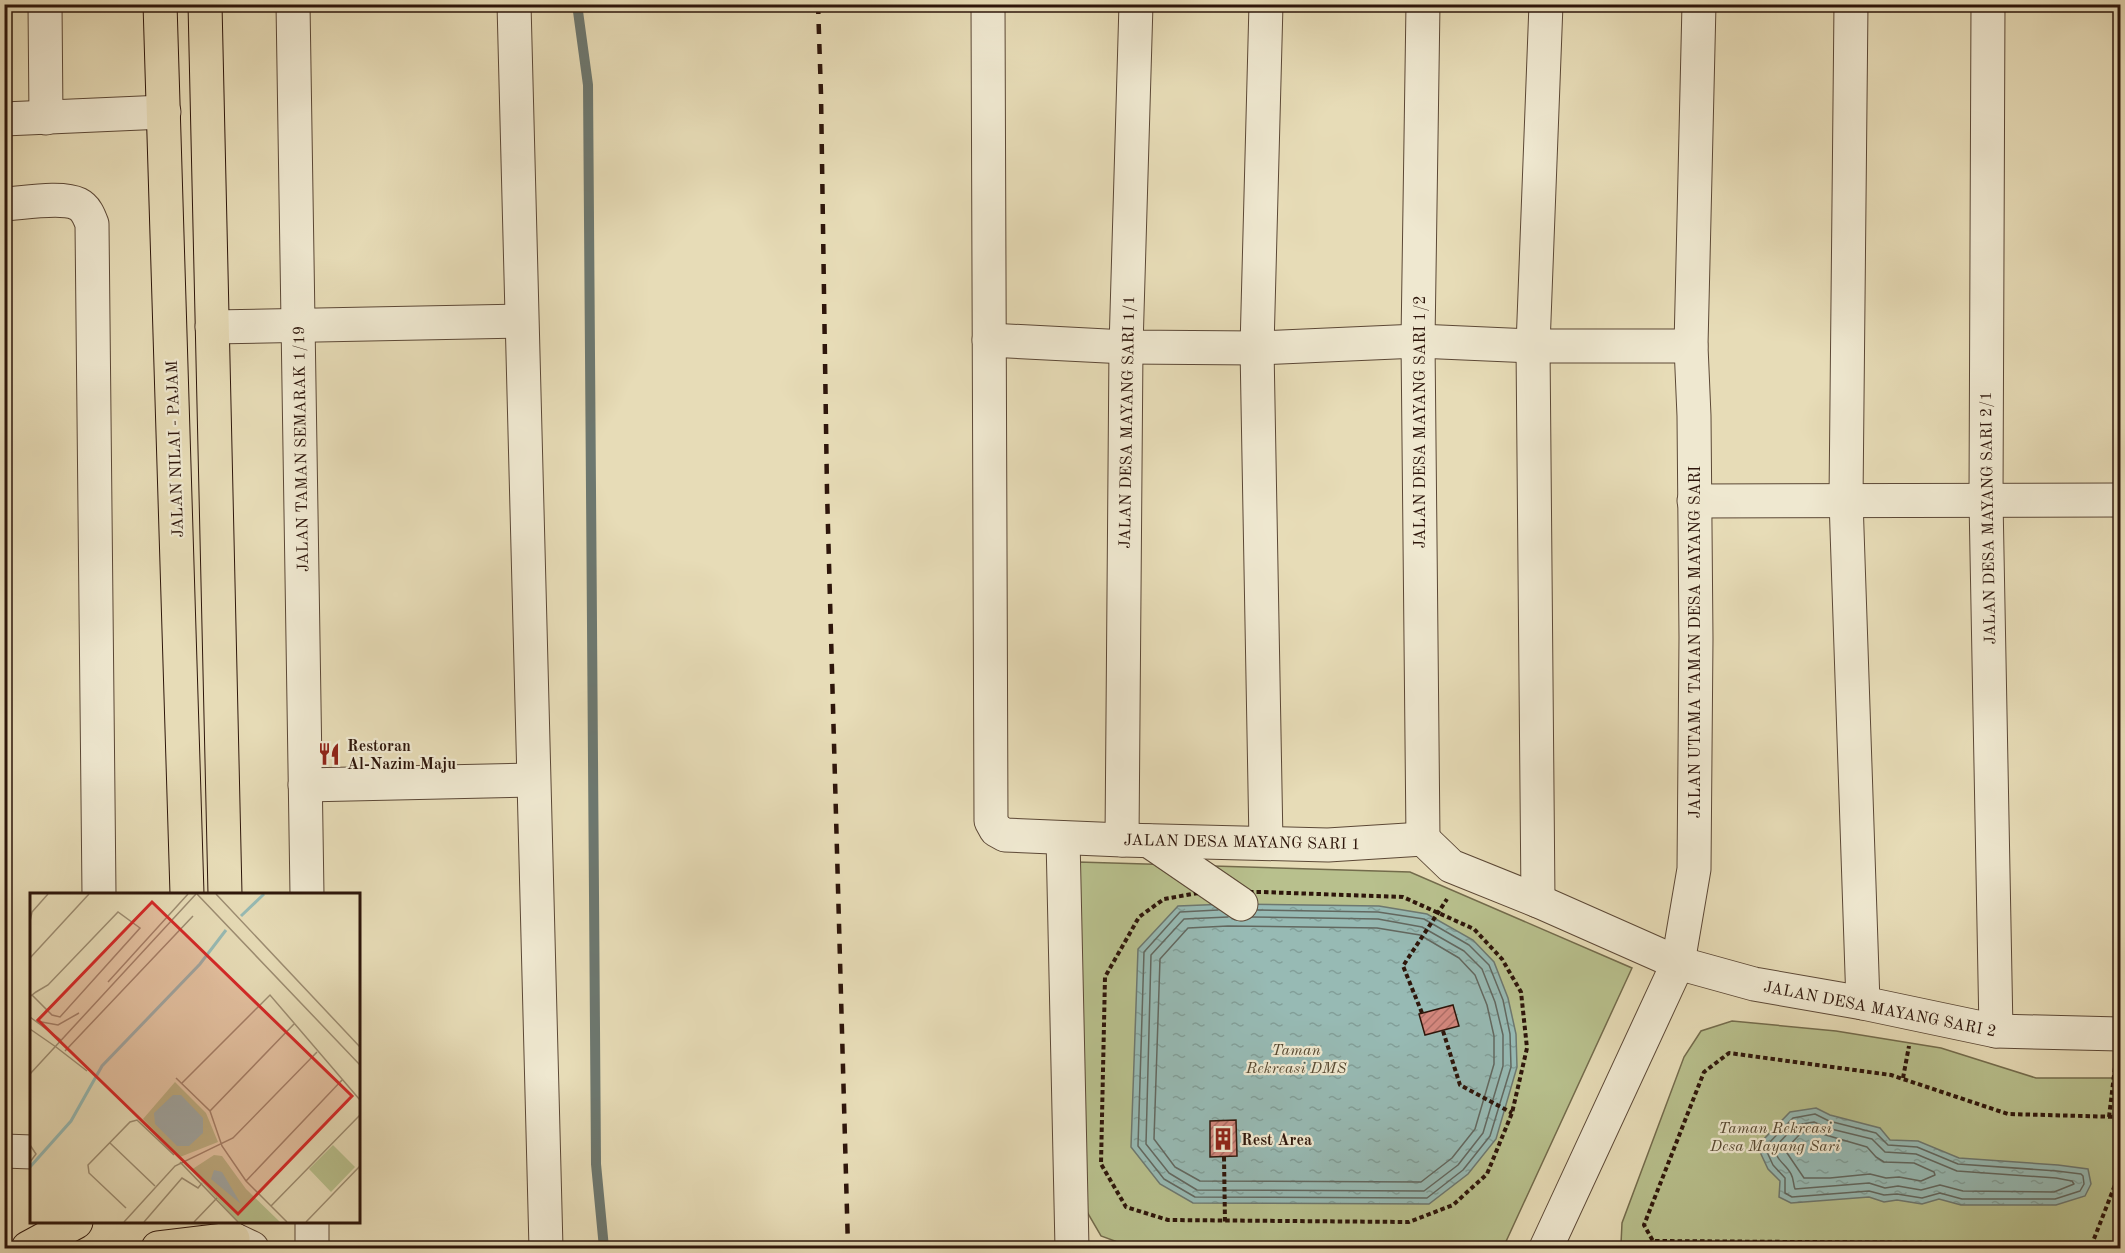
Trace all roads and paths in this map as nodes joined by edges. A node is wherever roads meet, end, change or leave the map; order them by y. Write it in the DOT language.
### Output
graph roads {
  1 [pos="45,4"];
  2 [pos="160,4"];
  3 [pos="205,4"];
  4 [pos="293,4"];
  5 [pos="514,4"];
  6 [pos="987,4"];
  7 [pos="1136,4"];
  8 [pos="1266,4"];
  9 [pos="1423,4"];
  10 [pos="1546,4"];
  11 [pos="1699,4"];
  12 [pos="1851,4"];
  13 [pos="1988,4"];
  14 [pos="164,112"];
  15 [pos="46,118"];
  16 [pos="4,119"];
  17 [pos="4,204"];
  18 [pos="521,321"];
  19 [pos="298,325"];
  20 [pos="212,327"];
  21 [pos="989,340"];
  22 [pos="1418,341"];
  23 [pos="1533,346"];
  24 [pos="1691,346"];
  25 [pos="1126,347"];
  26 [pos="1257,348"];
  27 [pos="1846,500"];
  28 [pos="1986,500"];
  29 [pos="2121,500"];
  30 [pos="1694,501"];
  31 [pos="533,780"];
  32 [pos="305,785"];
  33 [pos="1063,837"];
  34 [pos="1423,839"];
  35 [pos="1136,841"];
  36 [pos="1266,843"];
  37 [pos="99,893"];
  38 [pos="187,893"];
  39 [pos="225,893"];
  40 [pos="307,893"];
  41 [pos="1233,898"];
  42 [pos="1538,901"];
  43 [pos="1438,913"];
  44 [pos="1678,963"];
  45 [pos="1863,1003"];
  46 [pos="1422,1013"];
  47 [pos="1443,1030"];
  48 [pos="1996,1031"];
  49 [pos="2120,1034"];
  50 [pos="1512,1113"];
  51 [pos="2109,1117"];
  52 [pos="2121,1117"];
  53 [pos="4,1151"];
  54 [pos="30,1152"];
  55 [pos="1224,1157"];
  56 [pos="2121,1172"];
  57 [pos="1225,1222"];
  58 [pos="72,1223"];
  59 [pos="312,1223"];
  60 [pos="196,1238"];
  61 [pos="238,1239"];
  62 [pos="28,1248"];
  63 [pos="158,1248"];
  64 [pos="312,1248"];
  65 [pos="546,1248"];
  66 [pos="1072,1248"];
  67 [pos="1546,1248"];
  1 -- 15 [label="street"];
  2 -- 14 [label="main road, JALAN NILAI - PAJAM"];
  3 -- 20 [label="main road"];
  4 -- 19 [label="street, JALAN TAMAN SEMARAK 1/19"];
  5 -- 18 [label="street"];
  6 -- 21 [label="street, JALAN DESA MAYANG SARI 1"];
  7 -- 25 [label="street, JALAN DESA MAYANG SARI 1/1"];
  8 -- 26 [label="street"];
  9 -- 22 [label="street, JALAN DESA MAYANG SARI 1/2"];
  10 -- 23 [label="street"];
  11 -- 24 [label="street, JALAN UTAMA TAMAN DESA MAYANG SARI"];
  12 -- 27 [label="street"];
  13 -- 28 [label="street, JALAN DESA MAYANG SARI 2/1"];
  14 -- 15 [label="street"];
  14 -- 38 [label="main road, JALAN NILAI - PAJAM"];
  15 -- 16 [label="street"];
  17 -- 37 [label="street"];
  18 -- 19 [label="street"];
  18 -- 31 [label="street"];
  19 -- 20 [label="street"];
  19 -- 32 [label="street, JALAN TAMAN SEMARAK 1/19"];
  20 -- 39 [label="main road"];
  21 -- 25 [label="street"];
  21 -- 33 [label="street, JALAN DESA MAYANG SARI 1"];
  22 -- 23 [label="street"];
  22 -- 26 [label="street"];
  22 -- 34 [label="street, JALAN DESA MAYANG SARI 1/2"];
  23 -- 24 [label="street"];
  23 -- 42 [label="street"];
  24 -- 30 [label="street, JALAN UTAMA TAMAN DESA MAYANG SARI"];
  25 -- 26 [label="street"];
  25 -- 35 [label="street, JALAN DESA MAYANG SARI 1/1"];
  26 -- 36 [label="street"];
  27 -- 28 [label="street"];
  27 -- 30 [label="street"];
  27 -- 45 [label="street"];
  28 -- 29 [label="street"];
  28 -- 48 [label="street, JALAN DESA MAYANG SARI 2/1"];
  30 -- 44 [label="street, JALAN UTAMA TAMAN DESA MAYANG SARI"];
  31 -- 32 [label="street"];
  31 -- 65 [label="street"];
  32 -- 40 [label="street, JALAN TAMAN SEMARAK 1/19"];
  33 -- 35 [label="street, JALAN DESA MAYANG SARI 1"];
  33 -- 66 [label="street"];
  34 -- 36 [label="street, JALAN DESA MAYANG SARI 1"];
  34 -- 42 [label="street"];
  35 -- 36 [label="street, JALAN DESA MAYANG SARI 1"];
  35 -- 41 [label="street"];
  41 -- 43 [label="path"];
  41 -- 57 [label="path"];
  42 -- 44 [label="street"];
  43 -- 46 [label="path"];
  43 -- 50 [label="path"];
  44 -- 45 [label="street, JALAN DESA MAYANG SARI 2"];
  44 -- 67 [label="street, JALAN UTAMA TAMAN DESA MAYANG SARI"];
  45 -- 48 [label="street, JALAN DESA MAYANG SARI 2"];
  47 -- 50 [label="path"];
  48 -- 49 [label="street, JALAN DESA MAYANG SARI 2"];
  49 -- 51 [label="path"];
  50 -- 57 [label="path"];
  51 -- 52 [label="path"];
  51 -- 56 [label="path"];
  53 -- 54 [label="street"];
  55 -- 57 [label="path"];
  58 -- 62 [label="main road"];
  59 -- 64 [label="street"];
  60 -- 61 [label="main road"];
  60 -- 63 [label="main road"];
}
